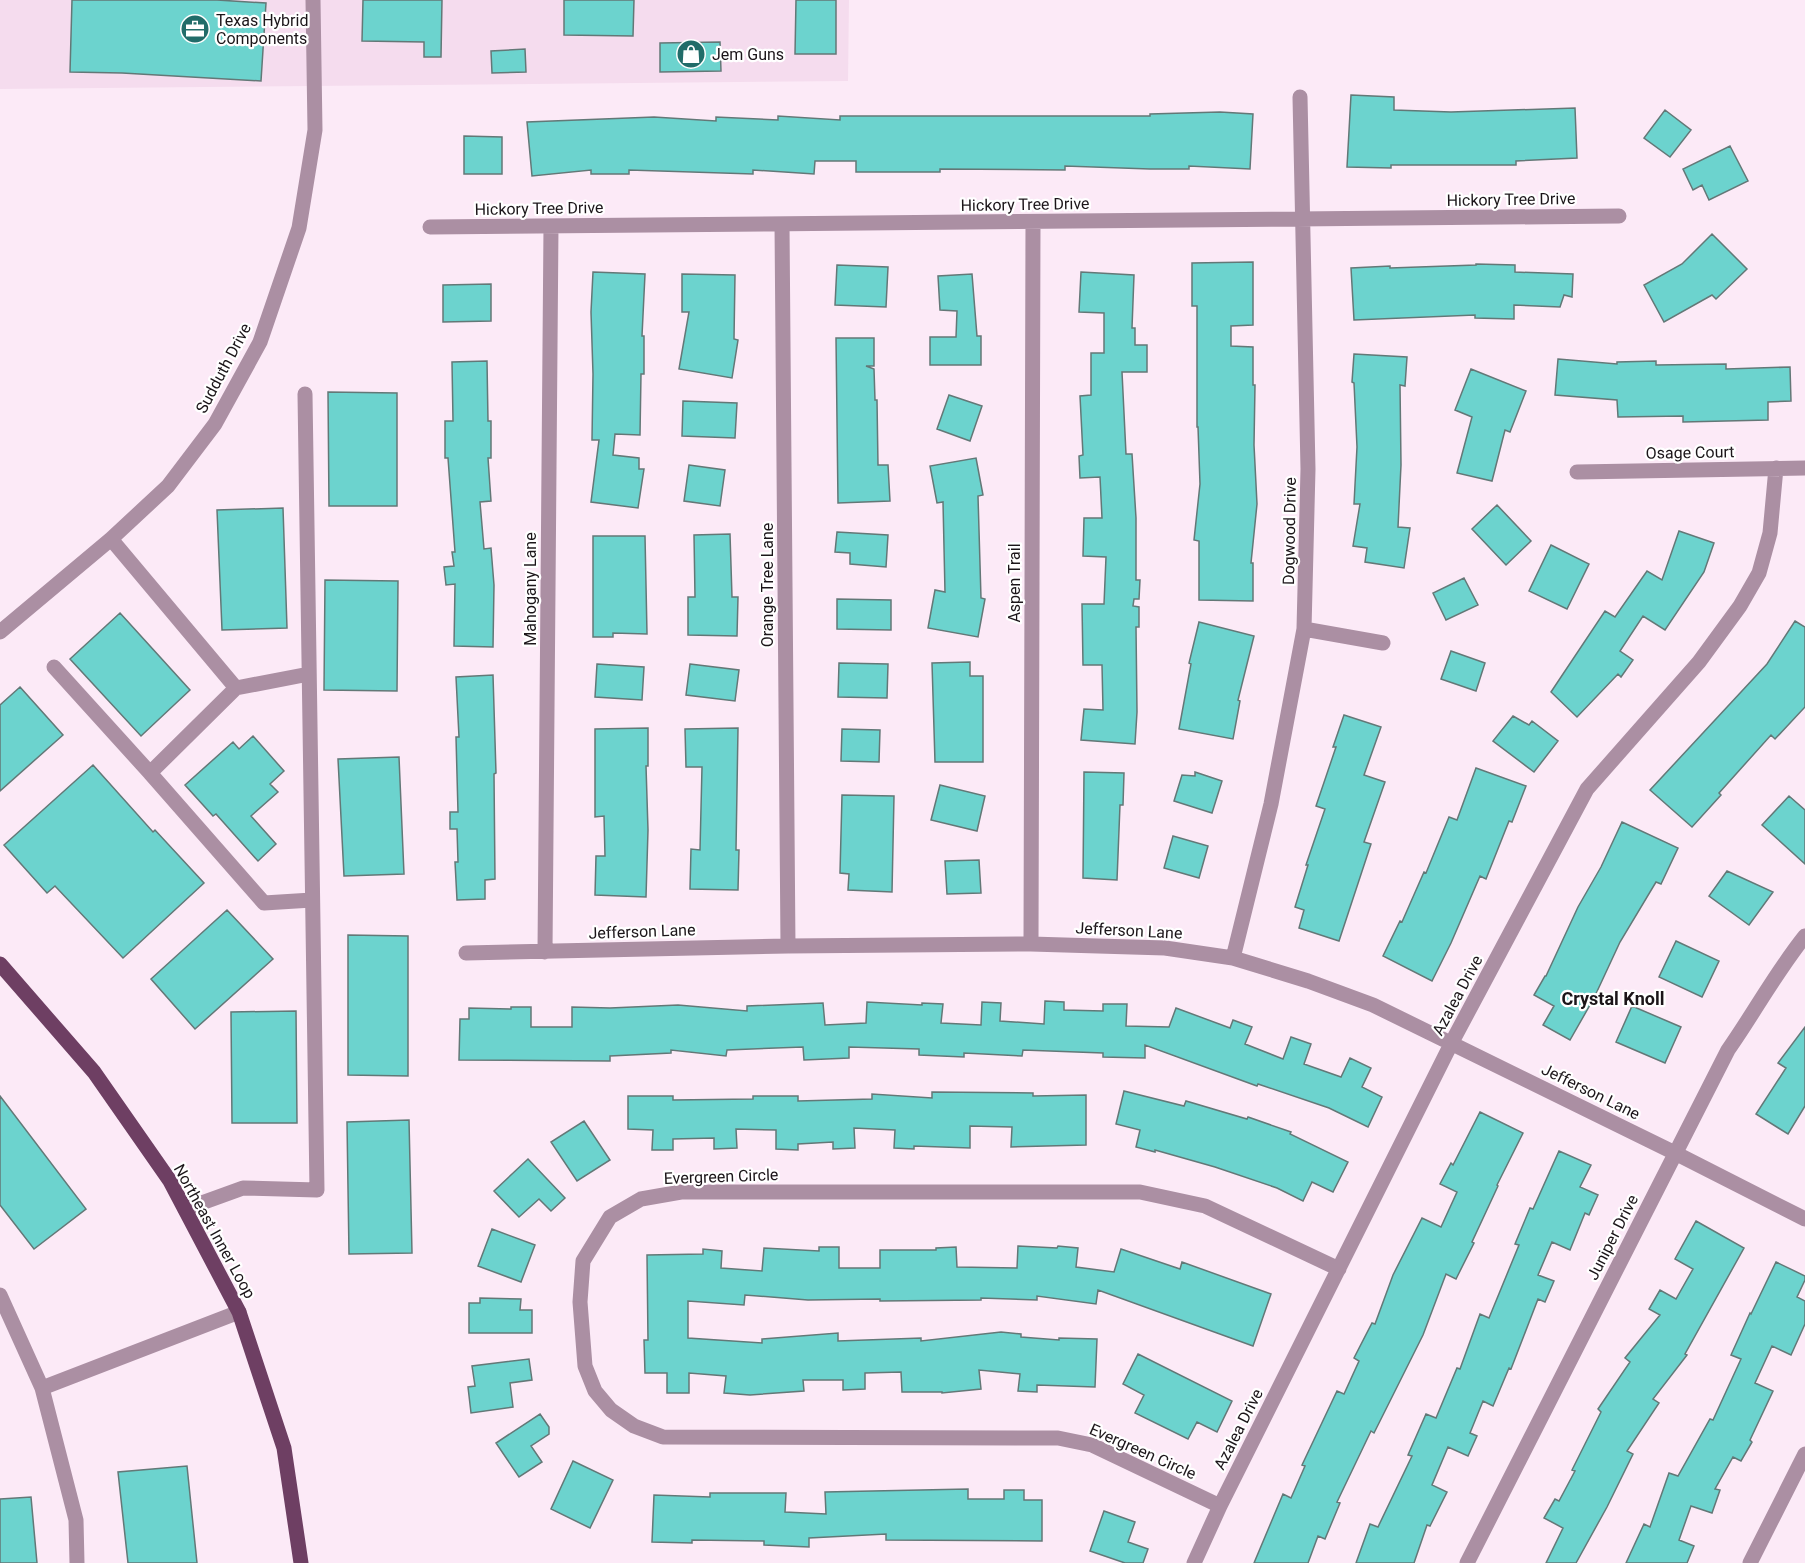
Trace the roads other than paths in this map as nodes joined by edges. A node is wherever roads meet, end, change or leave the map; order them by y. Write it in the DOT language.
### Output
graph roads {
  1 [pos="313,0"];
  2 [pos="1300,97"];
  3 [pos="1619,216"];
  4 [pos="1303,219"];
  5 [pos="1033,222"];
  6 [pos="782,224"];
  7 [pos="551,226"];
  8 [pos="430,227"];
  9 [pos="305,394"];
  10 [pos="1776,468"];
  11 [pos="1805,468"];
  12 [pos="1576,472"];
  13 [pos="111,539"];
  14 [pos="1304,629"];
  15 [pos="0,632"];
  16 [pos="1383,643"];
  17 [pos="54,667"];
  18 [pos="309,674"];
  19 [pos="237,688"];
  20 [pos="150,773"];
  21 [pos="312,900"];
  22 [pos="1805,936"];
  23 [pos="1031,944"];
  24 [pos="788,946"];
  25 [pos="544,952"];
  26 [pos="466,953"];
  27 [pos="1233,958"];
  28 [pos="0,964"];
  29 [pos="1452,1042"];
  30 [pos="1675,1153"];
  31 [pos="184,1209"];
  32 [pos="1805,1219"];
  33 [pos="1339,1269"];
  34 [pos="0,1295"];
  35 [pos="239,1312"];
  36 [pos="42,1388"];
  37 [pos="1805,1454"];
  38 [pos="1220,1506"];
  39 [pos="77,1563"];
  40 [pos="301,1563"];
  41 [pos="1194,1563"];
  42 [pos="1467,1563"];
  43 [pos="1750,1563"];
  1 -- 13 [label="street, Sudduth Drive"];
  2 -- 4 [label="street, Dogwood Drive"];
  3 -- 4 [label="street, Hickory Tree Drive"];
  4 -- 5 [label="street, Hickory Tree Drive"];
  4 -- 14 [label="street, Dogwood Drive"];
  5 -- 6 [label="street, Hickory Tree Drive"];
  5 -- 23 [label="street, Aspen Trail"];
  6 -- 7 [label="street, Hickory Tree Drive"];
  6 -- 24 [label="street, Orange Tree Lane"];
  7 -- 8 [label="street, Hickory Tree Drive"];
  7 -- 25 [label="street, Mahogany Lane"];
  9 -- 18 [label="street"];
  10 -- 11 [label="street, Osage Court"];
  10 -- 12 [label="street, Osage Court"];
  10 -- 29 [label="street, Azalea Drive"];
  13 -- 15 [label="street, Sudduth Drive"];
  13 -- 19 [label="street"];
  14 -- 16 [label="street"];
  14 -- 27 [label="street, Dogwood Drive"];
  17 -- 20 [label="street"];
  18 -- 19 [label="street"];
  18 -- 21 [label="street"];
  19 -- 20 [label="street"];
  20 -- 21 [label="street"];
  21 -- 31 [label="street"];
  22 -- 30 [label="street, Juniper Drive"];
  23 -- 24 [label="street, Jefferson Lane"];
  23 -- 27 [label="street, Jefferson Lane"];
  24 -- 25 [label="street, Jefferson Lane"];
  25 -- 26 [label="street, Jefferson Lane"];
  27 -- 29 [label="street, Jefferson Lane"];
  28 -- 31 [label="main road, Northeast Inner Loop"];
  29 -- 30 [label="street, Jefferson Lane"];
  29 -- 33 [label="street, Azalea Drive"];
  30 -- 32 [label="street, Jefferson Lane"];
  30 -- 42 [label="street, Juniper Drive"];
  31 -- 35 [label="main road, Northeast Inner Loop"];
  33 -- 38 [label="street, Azalea Drive"];
  33 -- 38 [label="street, Evergreen Circle"];
  34 -- 36 [label="street"];
  35 -- 36 [label="street"];
  35 -- 40 [label="main road, Northeast Inner Loop"];
  36 -- 39 [label="street"];
  37 -- 43 [label="street"];
  38 -- 41 [label="street, Azalea Drive"];
}
